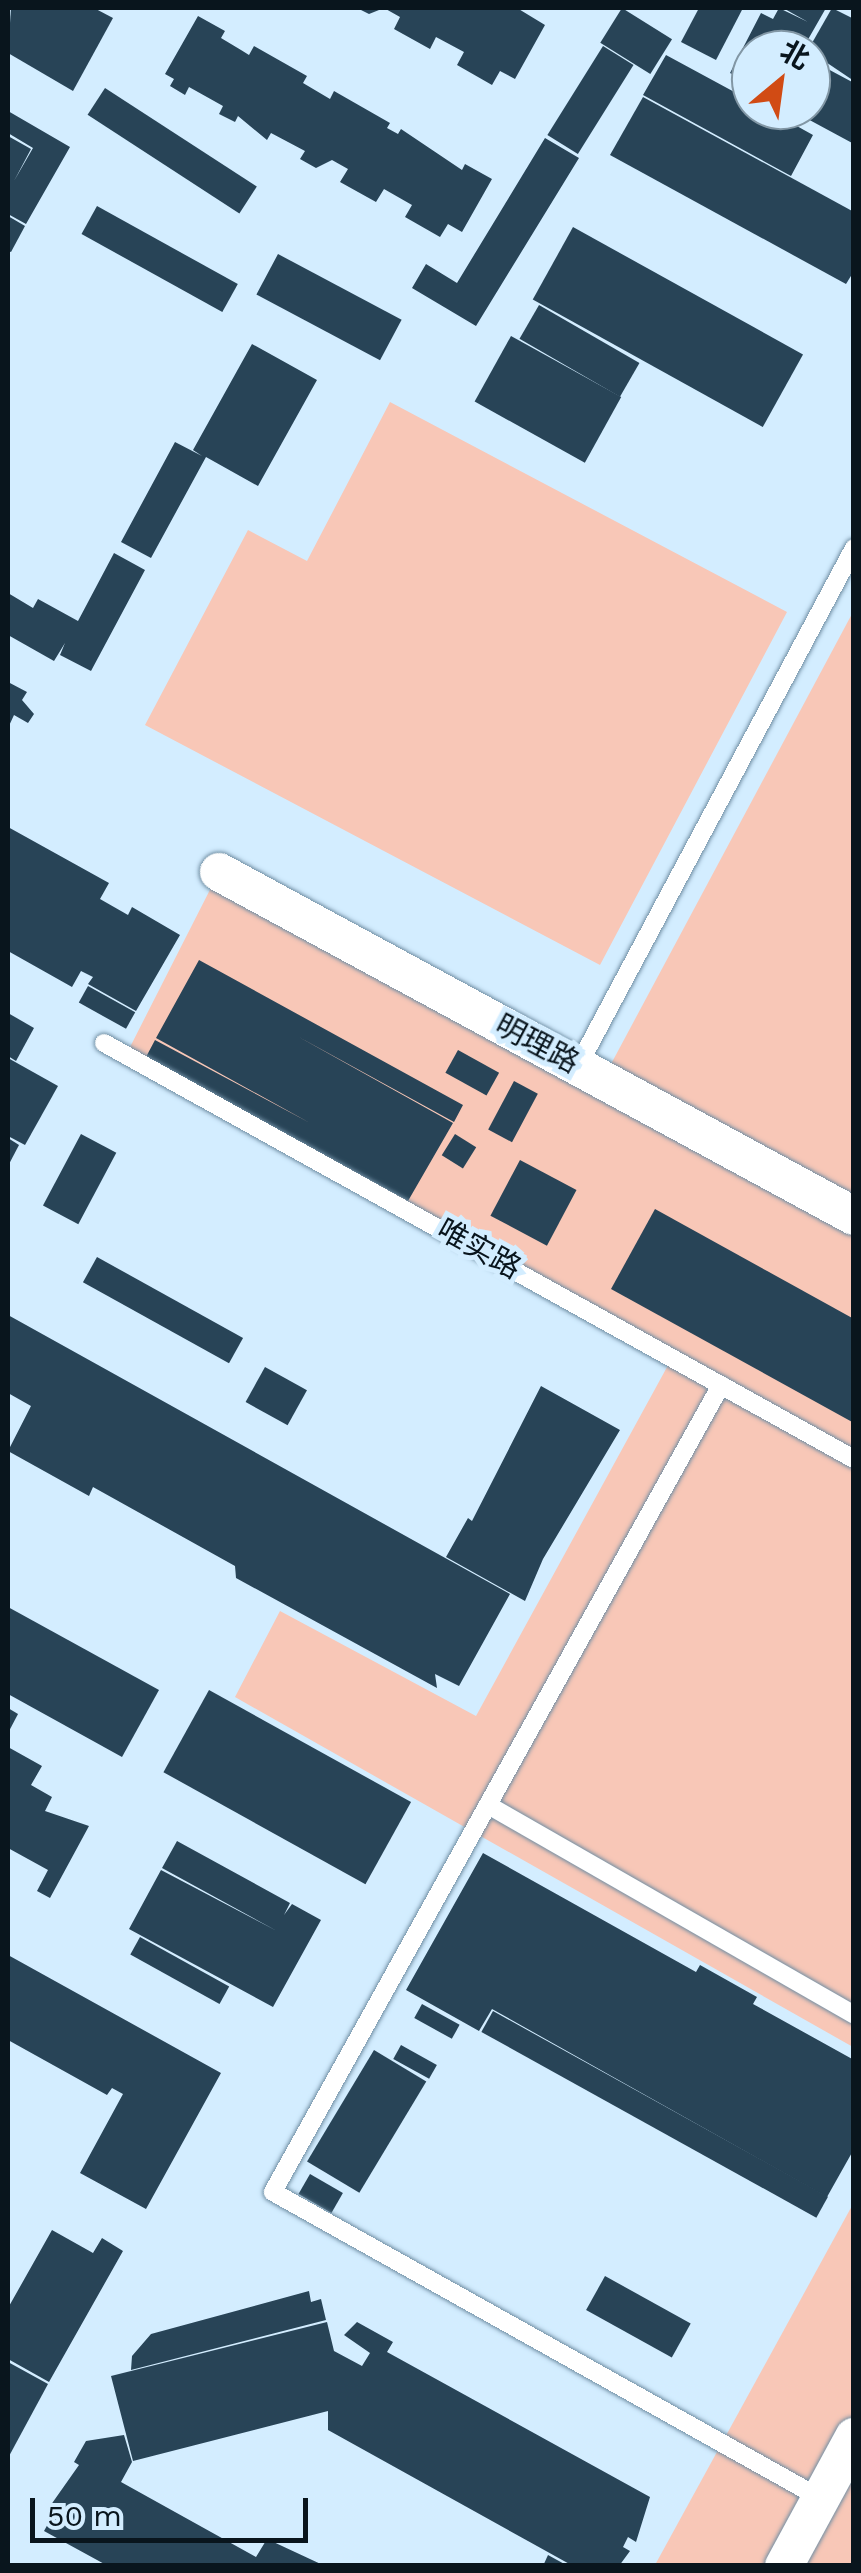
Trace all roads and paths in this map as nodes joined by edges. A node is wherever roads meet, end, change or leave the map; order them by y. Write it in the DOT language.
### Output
graph roads {
  1 [pos="854,548"];
  2 [pos="219,872"];
  3 [pos="104,1043"];
  4 [pos="578,1066"];
  5 [pos="854,1216"];
  6 [pos="721,1385"];
  7 [pos="854,1458"];
  8 [pos="488,1805"];
  9 [pos="854,2015"];
  10 [pos="854,2437"];
  11 [pos="820,2498"];
  12 [pos="784,2566"];
  1 -- 4 [label="lane"];
  2 -- 4 [label="street, 明理路"];
  3 -- 6 [label="lane, 唯实路"];
  4 -- 5 [label="street, 明理路"];
  6 -- 7 [label="lane, 唯实路"];
  6 -- 8 [label="lane"];
  8 -- 9 [label="lane"];
  8 -- 11 [label="lane"];
  10 -- 11 [label="street"];
  11 -- 12 [label="street"];
}
